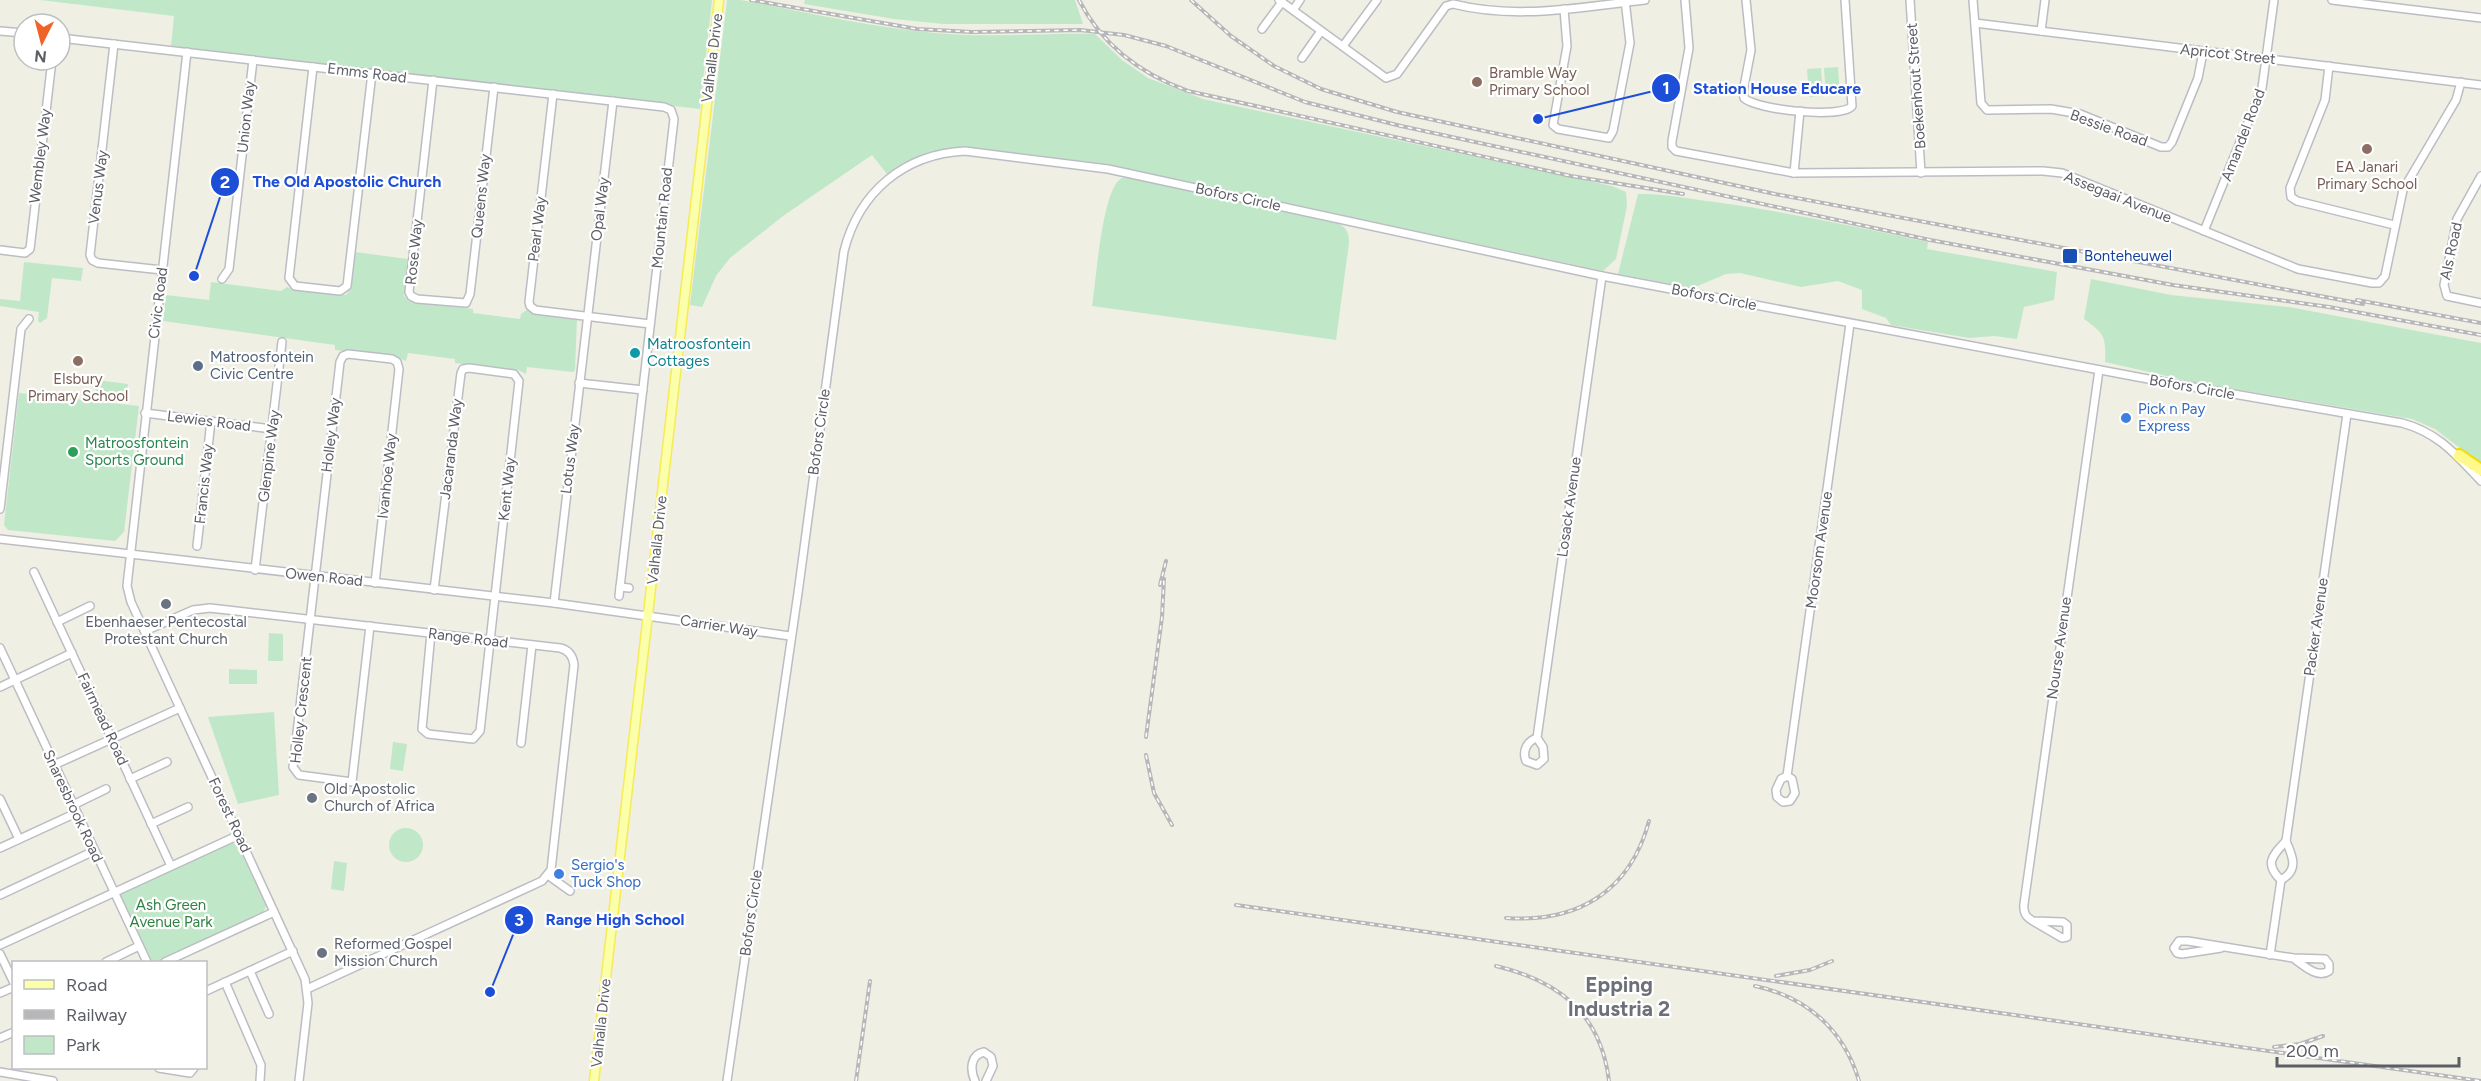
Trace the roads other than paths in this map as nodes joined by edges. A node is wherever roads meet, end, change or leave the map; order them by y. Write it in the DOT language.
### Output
graph roads {
  1 [pos="719,0"];
  2 [pos="1300,0"];
  3 [pos="1377,0"];
  4 [pos="1645,0"];
  5 [pos="1685,0"];
  6 [pos="1746,0"];
  7 [pos="1845,0"];
  8 [pos="1910,0"];
  9 [pos="1973,0"];
  10 [pos="2045,0"];
  11 [pos="2274,0"];
  12 [pos="2332,0"];
  13 [pos="1281,1"];
  14 [pos="1625,1"];
  15 [pos="2387,3"];
  16 [pos="1564,9"];
  17 [pos="1293,10"];
  18 [pos="2481,18"];
  19 [pos="1975,23"];
  20 [pos="1262,29"];
  21 [pos="1321,31"];
  22 [pos="2041,31"];
  23 [pos="72,39"];
  24 [pos="114,44"];
  25 [pos="1343,46"];
  26 [pos="187,52"];
  27 [pos="2203,52"];
  28 [pos="1302,58"];
  29 [pos="2266,59"];
  30 [pos="253,60"];
  31 [pos="2329,66"];
  32 [pos="314,67"];
  33 [pos="50,72"];
  34 [pos="372,74"];
  35 [pos="432,80"];
  36 [pos="2461,82"];
  37 [pos="2481,85"];
  38 [pos="494,87"];
  39 [pos="553,94"];
  40 [pos="613,101"];
  41 [pos="1800,111"];
  42 [pos="672,112"];
  43 [pos="1794,173"];
  44 [pos="1921,173"];
  45 [pos="2481,176"];
  46 [pos="2394,225"];
  47 [pos="2204,231"];
  48 [pos="0,250"];
  49 [pos="162,270"];
  50 [pos="1602,276"];
  51 [pos="222,279"];
  52 [pos="466,303"];
  53 [pos="2481,303"];
  54 [pos="587,316"];
  55 [pos="29,319"];
  56 [pos="650,324"];
  57 [pos="1850,324"];
  58 [pos="282,342"];
  59 [pos="399,369"];
  60 [pos="2099,370"];
  61 [pos="519,381"];
  62 [pos="579,383"];
  63 [pos="643,390"];
  64 [pos="145,413"];
  65 [pos="2347,414"];
  66 [pos="211,421"];
  67 [pos="272,429"];
  68 [pos="2459,455"];
  69 [pos="2481,470"];
  70 [pos="2481,481"];
  71 [pos="0,509"];
  72 [pos="0,539"];
  73 [pos="197,546"];
  74 [pos="129,555"];
  75 [pos="255,570"];
  76 [pos="34,572"];
  77 [pos="315,576"];
  78 [pos="375,583"];
  79 [pos="620,587"];
  80 [pos="629,588"];
  81 [pos="434,590"];
  82 [pos="619,596"];
  83 [pos="495,597"];
  84 [pos="554,603"];
  85 [pos="90,606"];
  86 [pos="648,615"];
  87 [pos="310,619"];
  88 [pos="57,622"];
  89 [pos="370,626"];
  90 [pos="145,631"];
  91 [pos="431,633"];
  92 [pos="790,636"];
  93 [pos="490,640"];
  94 [pos="532,645"];
  95 [pos="0,648"];
  96 [pos="72,654"];
  97 [pos="15,680"];
  98 [pos="0,687"];
  99 [pos="180,708"];
  100 [pos="1537,738"];
  101 [pos="112,739"];
  102 [pos="521,743"];
  103 [pos="167,762"];
  104 [pos="54,765"];
  105 [pos="1787,776"];
  106 [pos="130,778"];
  107 [pos="106,789"];
  108 [pos="0,799"];
  109 [pos="188,807"];
  110 [pos="74,809"];
  111 [pos="152,824"];
  112 [pos="239,835"];
  113 [pos="19,839"];
  114 [pos="2286,841"];
  115 [pos="0,848"];
  116 [pos="94,851"];
  117 [pos="171,866"];
  118 [pos="549,876"];
  119 [pos="2281,880"];
  120 [pos="570,891"];
  121 [pos="113,893"];
  122 [pos="0,895"];
  123 [pos="274,912"];
  124 [pos="2033,921"];
  125 [pos="0,945"];
  126 [pos="139,946"];
  127 [pos="2222,948"];
  128 [pos="293,951"];
  129 [pos="0,954"];
  130 [pos="2270,955"];
  131 [pos="2293,958"];
  132 [pos="110,961"];
  133 [pos="146,961"];
  134 [pos="169,961"];
  135 [pos="250,971"];
  136 [pos="12,981"];
  137 [pos="225,982"];
  138 [pos="307,989"];
  139 [pos="207,991"];
  140 [pos="269,1014"];
  141 [pos="176,1069"];
  142 [pos="192,1070"];
  143 [pos="0,1072"];
  144 [pos="53,1081"];
  145 [pos="260,1081"];
  146 [pos="299,1081"];
  147 [pos="594,1081"];
  148 [pos="727,1081"];
  149 [pos="975,1081"];
  150 [pos="986,1081"];
  1 -- 86 [label="main road, Valhalla Drive"];
  2 -- 17 [label="street"];
  3 -- 25 [label="street"];
  4 -- 14 [label="street"];
  5 -- 43 [label="street, Assegaai Avenue"];
  6 -- 41 [label="street"];
  7 -- 41 [label="street"];
  8 -- 44 [label="street, Boekenhout Street"];
  9 -- 19 [label="street, Bessie Road"];
  10 -- 22 [label="street"];
  11 -- 29 [label="street, Amandel Road"];
  12 -- 15 [label="street"];
  13 -- 17 [label="street"];
  13 -- 20 [label="street"];
  14 -- 16 [label="street"];
  14 -- 16 [label="street"];
  15 -- 18 [label="street"];
  16 -- 25 [label="street"];
  17 -- 21 [label="street"];
  19 -- 22 [label="street, Apricot Street"];
  19 -- 27 [label="street, Bessie Road"];
  21 -- 25 [label="street"];
  21 -- 28 [label="street"];
  22 -- 27 [label="street, Apricot Street"];
  23 -- 24 [label="street, Emms Road"];
  24 -- 26 [label="street, Emms Road"];
  24 -- 49 [label="street, Venus Way"];
  26 -- 30 [label="street, Emms Road"];
  26 -- 49 [label="street, Civic Road"];
  27 -- 29 [label="street, Apricot Street"];
  29 -- 31 [label="street, Apricot Street"];
  29 -- 47 [label="street, Amandel Road"];
  30 -- 32 [label="street, Emms Road"];
  30 -- 51 [label="street, Union Way"];
  31 -- 36 [label="street, Apricot Street"];
  31 -- 46 [label="street"];
  32 -- 34 [label="street, Emms Road"];
  32 -- 34 [label="street"];
  33 -- 48 [label="street, Wembley Way"];
  34 -- 35 [label="street, Emms Road"];
  35 -- 38 [label="street, Emms Road"];
  35 -- 52 [label="street, Rose Way"];
  36 -- 37 [label="street, Apricot Street"];
  36 -- 46 [label="street, Assegaai Avenue"];
  38 -- 39 [label="street, Emms Road"];
  38 -- 52 [label="street, Queens Way"];
  39 -- 40 [label="street, Emms Road"];
  39 -- 54 [label="street, Pearl Way"];
  40 -- 42 [label="street, Emms Road"];
  40 -- 54 [label="street, Opal Way"];
  41 -- 43 [label="street"];
  42 -- 56 [label="street, Mountain Road"];
  43 -- 44 [label="street, Assegaai Avenue"];
  44 -- 47 [label="street, Assegaai Avenue"];
  45 -- 53 [label="street, Als Road"];
  46 -- 47 [label="street, Assegaai Avenue"];
  49 -- 64 [label="street, Civic Road"];
  50 -- 57 [label="street, Bofors Circle"];
  50 -- 92 [label="street, Bofors Circle"];
  50 -- 100 [label="street, Losack Avenue"];
  54 -- 56 [label="street"];
  54 -- 62 [label="street, Lotus Way"];
  55 -- 71 [label="street"];
  56 -- 63 [label="street, Mountain Road"];
  57 -- 60 [label="street, Bofors Circle"];
  57 -- 105 [label="street, Moorsom Avenue"];
  58 -- 67 [label="street, Glenpine Way"];
  59 -- 77 [label="street, Holley Way"];
  59 -- 78 [label="street, Ivanhoe Way"];
  60 -- 65 [label="street, Bofors Circle"];
  60 -- 124 [label="street, Nourse Avenue"];
  61 -- 81 [label="street, Jacaranda Way"];
  61 -- 83 [label="street, Kent Way"];
  62 -- 63 [label="street"];
  62 -- 84 [label="street, Lotus Way"];
  63 -- 79 [label="street, Mountain Road"];
  64 -- 66 [label="street, Lewies Road"];
  64 -- 74 [label="street, Civic Road"];
  65 -- 68 [label="street, Bofors Circle"];
  65 -- 114 [label="street, Packer Avenue"];
  66 -- 67 [label="street, Lewies Road"];
  66 -- 73 [label="street, Francis Way"];
  67 -- 75 [label="street, Glenpine Way"];
  68 -- 69 [label="highway"];
  68 -- 70 [label="street, Bofors Circle"];
  72 -- 74 [label="street, Owen Road"];
  74 -- 75 [label="street, Owen Road"];
  74 -- 90 [label="street, Forest Road"];
  75 -- 77 [label="street, Owen Road"];
  76 -- 88 [label="street, Fairmead Road"];
  77 -- 78 [label="street, Owen Road"];
  77 -- 87 [label="street, Holley Crescent"];
  78 -- 81 [label="street, Owen Road"];
  79 -- 80 [label="street"];
  79 -- 82 [label="street, Mountain Road"];
  81 -- 83 [label="street, Owen Road"];
  83 -- 84 [label="street, Owen Road"];
  83 -- 93 [label="street, Kent Way"];
  84 -- 86 [label="street, Owen Road"];
  85 -- 88 [label="street"];
  86 -- 92 [label="street, Carrier Way"];
  86 -- 147 [label="main road, Valhalla Drive"];
  87 -- 89 [label="street, Range Road"];
  87 -- 89 [label="street, Holley Crescent"];
  87 -- 90 [label="street, Range Road"];
  88 -- 96 [label="street, Fairmead Road"];
  89 -- 91 [label="street, Range Road"];
  90 -- 99 [label="street, Forest Road"];
  91 -- 93 [label="street, Range Road"];
  91 -- 93 [label="street, Kent Way"];
  92 -- 148 [label="street, Bofors Circle"];
  93 -- 94 [label="street, Range Road"];
  94 -- 102 [label="street"];
  94 -- 118 [label="street, Range Road"];
  95 -- 97 [label="street, Snaresbrook Road"];
  96 -- 97 [label="street"];
  96 -- 101 [label="street, Fairmead Road"];
  97 -- 98 [label="street"];
  97 -- 104 [label="street, Snaresbrook Road"];
  99 -- 101 [label="street"];
  99 -- 112 [label="street, Forest Road"];
  101 -- 104 [label="street"];
  101 -- 106 [label="street, Fairmead Road"];
  103 -- 106 [label="street"];
  104 -- 110 [label="street, Snaresbrook Road"];
  106 -- 111 [label="street, Fairmead Road"];
  107 -- 110 [label="street"];
  108 -- 113 [label="street"];
  109 -- 111 [label="street"];
  110 -- 113 [label="street"];
  110 -- 116 [label="street, Snaresbrook Road"];
  111 -- 117 [label="street, Fairmead Road"];
  112 -- 117 [label="street"];
  112 -- 123 [label="street, Forest Road"];
  113 -- 115 [label="street"];
  114 -- 119 [label="street, Packer Avenue"];
  114 -- 119 [label="street, Packer Avenue"];
  116 -- 121 [label="street, Snaresbrook Road"];
  116 -- 122 [label="street"];
  117 -- 121 [label="street"];
  118 -- 120 [label="street"];
  118 -- 138 [label="street"];
  119 -- 130 [label="street, Packer Avenue"];
  121 -- 125 [label="street"];
  121 -- 126 [label="street, Snaresbrook Road"];
  123 -- 128 [label="street, Forest Road"];
  123 -- 134 [label="street"];
  124 -- 124 [label="street"];
  126 -- 132 [label="street"];
  126 -- 133 [label="street, Snaresbrook Road"];
  127 -- 127 [label="street"];
  127 -- 130 [label="street"];
  128 -- 135 [label="street"];
  128 -- 138 [label="street, Forest Road"];
  129 -- 136 [label="street"];
  130 -- 131 [label="street"];
  131 -- 131 [label="street"];
  135 -- 137 [label="street"];
  135 -- 140 [label="street"];
  137 -- 139 [label="street"];
  137 -- 145 [label="street"];
  138 -- 146 [label="street, Forest Road"];
  141 -- 142 [label="street"];
  143 -- 144 [label="street"];
  149 -- 150 [label="street"];
}
